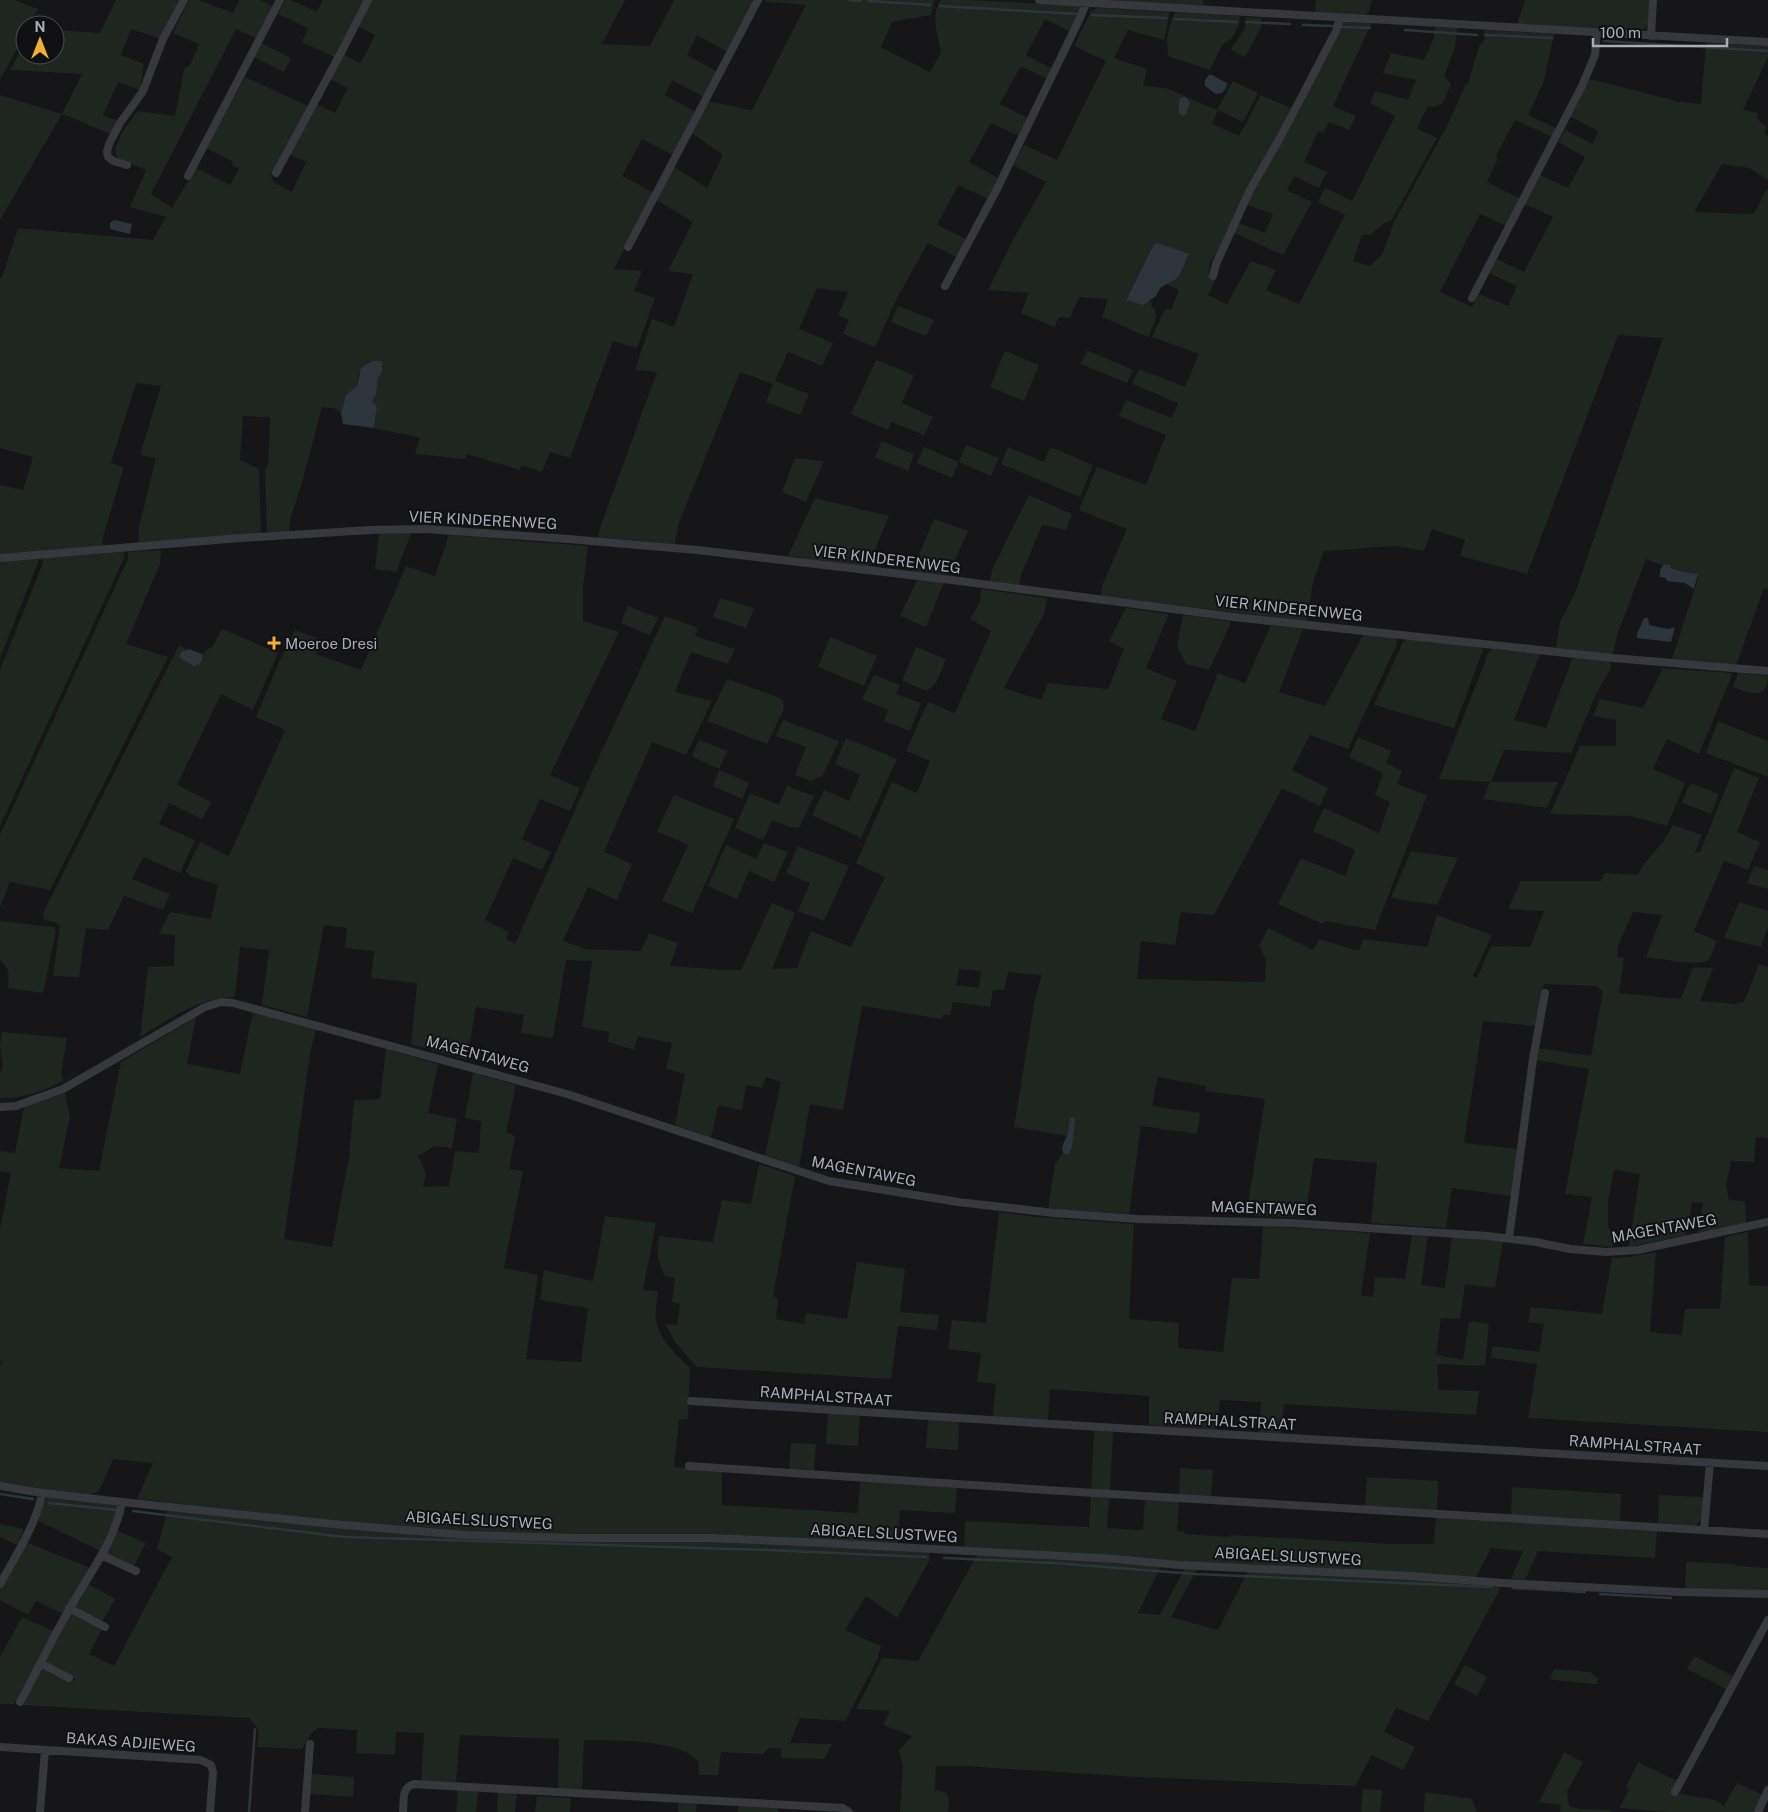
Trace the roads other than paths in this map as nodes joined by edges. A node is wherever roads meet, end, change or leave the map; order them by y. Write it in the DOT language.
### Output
graph roads {
  1 [pos="184,0"];
  2 [pos="280,0"];
  3 [pos="368,0"];
  4 [pos="758,0"];
  5 [pos="1039,0"];
  6 [pos="1653,0"];
  7 [pos="1086,3"];
  8 [pos="1340,18"];
  9 [pos="1597,33"];
  10 [pos="1651,36"];
  11 [pos="1768,42"];
  12 [pos="128,165"];
  13 [pos="276,172"];
  14 [pos="188,176"];
  15 [pos="628,247"];
  16 [pos="1213,276"];
  17 [pos="945,286"];
  18 [pos="1472,298"];
  19 [pos="0,558"];
  20 [pos="1768,671"];
  21 [pos="1546,993"];
  22 [pos="0,1107"];
  23 [pos="1768,1222"];
  24 [pos="1510,1238"];
  25 [pos="691,1401"];
  26 [pos="1710,1463"];
  27 [pos="689,1466"];
  28 [pos="1768,1466"];
  29 [pos="0,1486"];
  30 [pos="42,1493"];
  31 [pos="122,1502"];
  32 [pos="1704,1530"];
  33 [pos="1768,1534"];
  34 [pos="101,1555"];
  35 [pos="136,1571"];
  36 [pos="0,1584"];
  37 [pos="1768,1594"];
  38 [pos="69,1608"];
  39 [pos="1768,1620"];
  40 [pos="105,1627"];
  41 [pos="42,1664"];
  42 [pos="69,1678"];
  43 [pos="20,1702"];
  44 [pos="310,1744"];
  45 [pos="0,1747"];
  46 [pos="44,1750"];
  47 [pos="1768,1790"];
  48 [pos="1676,1792"];
  49 [pos="40,1812"];
  50 [pos="210,1812"];
  51 [pos="305,1812"];
  52 [pos="404,1812"];
  53 [pos="849,1812"];
  54 [pos="1758,1812"];
  1 -- 12 [label="street"];
  2 -- 14 [label="street"];
  3 -- 13 [label="street"];
  4 -- 15 [label="street"];
  5 -- 7 [label="street"];
  6 -- 10 [label="street"];
  7 -- 8 [label="street"];
  7 -- 17 [label="street"];
  8 -- 9 [label="street"];
  8 -- 16 [label="street"];
  9 -- 10 [label="street"];
  9 -- 18 [label="street"];
  10 -- 11 [label="street"];
  19 -- 20 [label="street, VIER KINDERENWEG"];
  21 -- 24 [label="street"];
  22 -- 24 [label="street, MAGENTAWEG"];
  23 -- 24 [label="street, MAGENTAWEG"];
  25 -- 26 [label="street, RAMPHALSTRAAT"];
  26 -- 28 [label="street, RAMPHALSTRAAT"];
  26 -- 32 [label="street"];
  27 -- 32 [label="street"];
  29 -- 30 [label="street, ABIGAELSLUSTWEG"];
  30 -- 31 [label="street, ABIGAELSLUSTWEG"];
  30 -- 36 [label="street"];
  31 -- 34 [label="street"];
  31 -- 37 [label="street, ABIGAELSLUSTWEG"];
  32 -- 33 [label="street"];
  34 -- 35 [label="street"];
  34 -- 38 [label="street"];
  38 -- 40 [label="street"];
  38 -- 41 [label="street"];
  39 -- 48 [label="street"];
  41 -- 42 [label="street"];
  41 -- 43 [label="street"];
  44 -- 51 [label="street"];
  45 -- 46 [label="street, BAKAS ADJIEWEG"];
  46 -- 49 [label="street"];
  46 -- 50 [label="street, BAKAS ADJIEWEG"];
  47 -- 54 [label="street"];
  52 -- 53 [label="street"];
}
